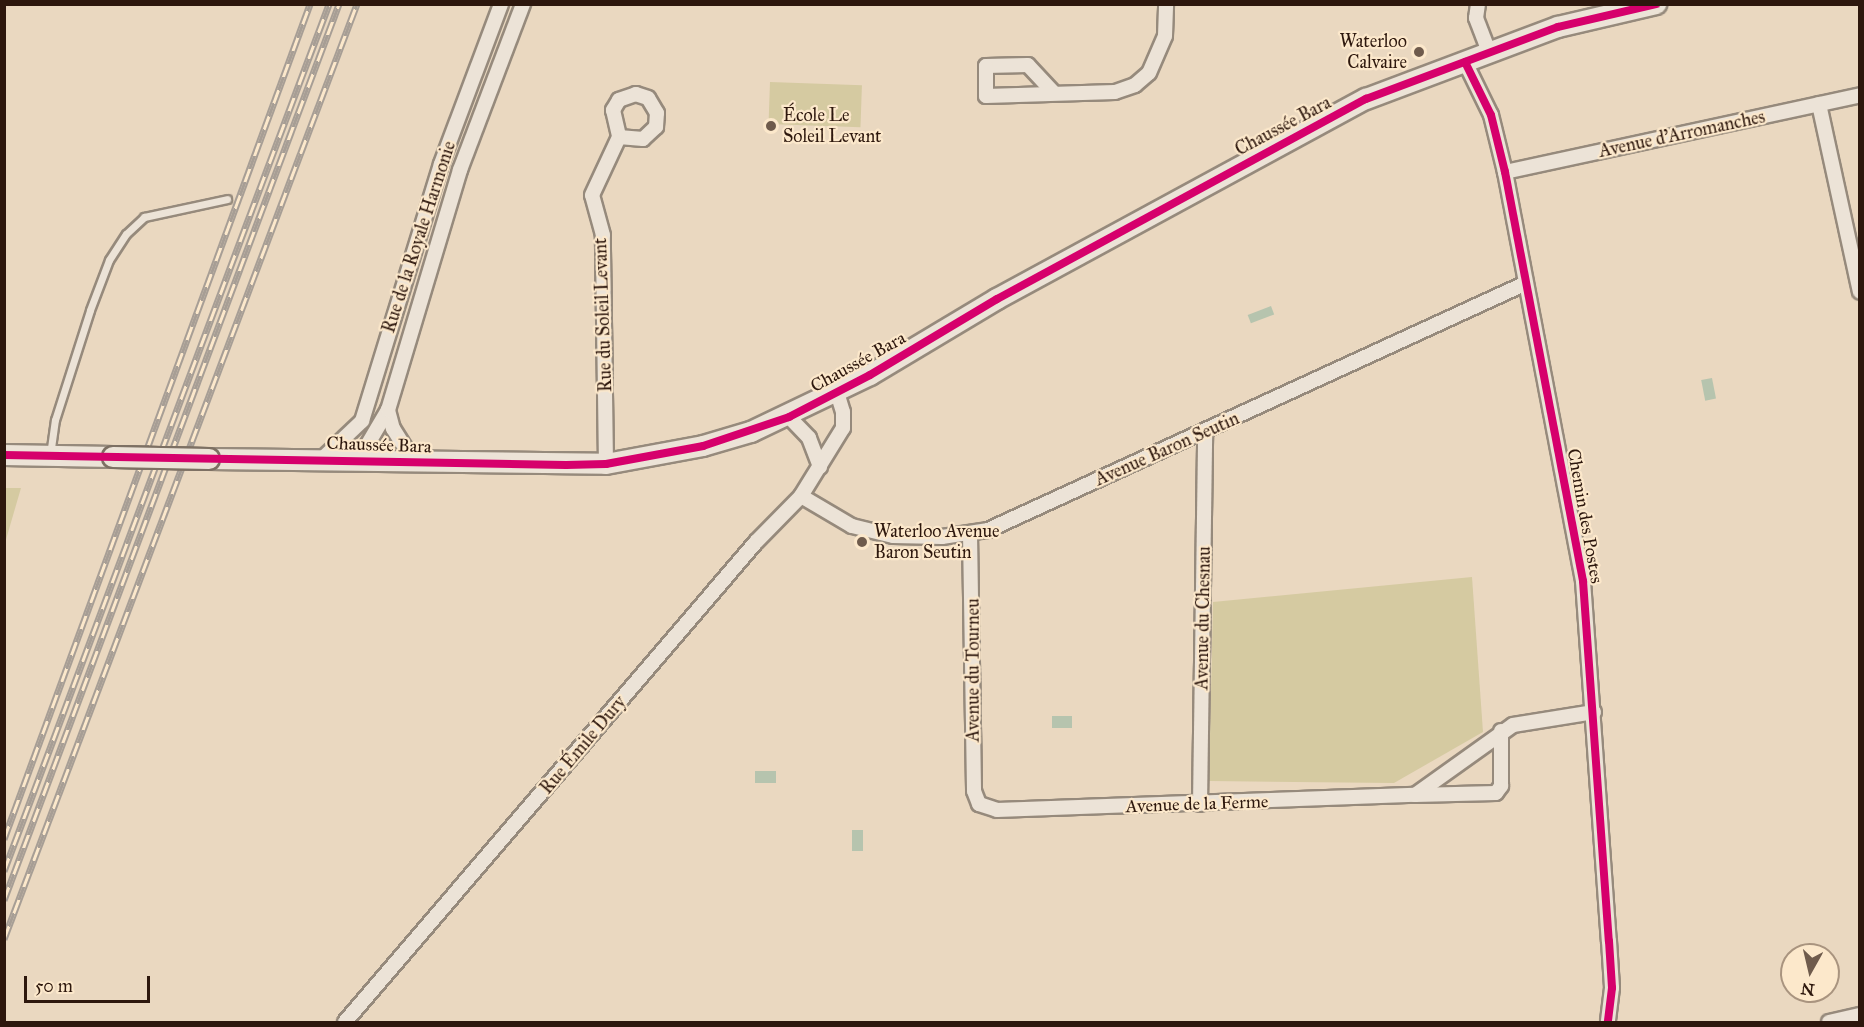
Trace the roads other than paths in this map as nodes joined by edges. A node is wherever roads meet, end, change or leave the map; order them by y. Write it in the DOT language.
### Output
graph roads {
  1 [pos="501,4"];
  2 [pos="523,4"];
  3 [pos="1166,4"];
  4 [pos="1478,4"];
  5 [pos="1656,4"];
  6 [pos="1489,52"];
  7 [pos="1465,62"];
  8 [pos="1054,93"];
  9 [pos="1860,95"];
  10 [pos="1819,104"];
  11 [pos="619,137"];
  12 [pos="1505,172"];
  13 [pos="227,199"];
  14 [pos="1524,284"];
  15 [pos="1860,292"];
  16 [pos="837,392"];
  17 [pos="388,410"];
  18 [pos="789,417"];
  19 [pos="1204,433"];
  20 [pos="4,455"];
  21 [pos="50,456"];
  22 [pos="323,458"];
  23 [pos="359,459"];
  24 [pos="414,462"];
  25 [pos="606,464"];
  26 [pos="820,467"];
  27 [pos="801,496"];
  28 [pos="970,534"];
  29 [pos="1594,712"];
  30 [pos="1501,732"];
  31 [pos="1415,795"];
  32 [pos="979,804"];
  33 [pos="1200,804"];
  34 [pos="1860,1016"];
  35 [pos="345,1023"];
  36 [pos="1608,1023"];
  37 [pos="1829,1023"];
  1 -- 22 [label="street, Rue de la Royale Harmonie"];
  2 -- 17 [label="street, Rue de la Royale Harmonie"];
  3 -- 8 [label="street"];
  4 -- 6 [label="street"];
  5 -- 6 [label="main road, Chaussée Bara"];
  6 -- 7 [label="main road, Chaussée Bara"];
  7 -- 12 [label="street, Chemin des Postes"];
  7 -- 16 [label="main road, Chaussée Bara"];
  8 -- 8 [label="street"];
  9 -- 10 [label="street, Avenue d'Arromanches"];
  10 -- 12 [label="street, Avenue d'Arromanches"];
  10 -- 15 [label="street"];
  11 -- 25 [label="street, Rue du Soleil Levant"];
  12 -- 14 [label="street, Chemin des Postes"];
  13 -- 21 [label="lane"];
  14 -- 19 [label="street, Avenue Baron Seutin"];
  14 -- 29 [label="street, Chemin des Postes"];
  16 -- 18 [label="main road, Chaussée Bara"];
  16 -- 26 [label="street, Rue Émile Dury"];
  17 -- 23 [label="street, Rue de la Royale Harmonie"];
  17 -- 24 [label="street"];
  18 -- 25 [label="main road, Chaussée Bara"];
  18 -- 26 [label="street"];
  19 -- 28 [label="street, Avenue Baron Seutin"];
  19 -- 33 [label="street, Avenue du Chesnau"];
  20 -- 21 [label="main road, Chaussée Bara"];
  21 -- 22 [label="main road, Chaussée Bara, bridge"];
  22 -- 23 [label="main road, Chaussée Bara"];
  23 -- 24 [label="main road, Chaussée Bara"];
  24 -- 25 [label="main road, Chaussée Bara"];
  26 -- 27 [label="street, Rue Émile Dury"];
  27 -- 28 [label="street, Avenue Baron Seutin"];
  27 -- 35 [label="street, Rue Émile Dury"];
  28 -- 32 [label="street, Avenue du Tourneu"];
  29 -- 30 [label="street"];
  29 -- 36 [label="street, Chemin des Postes"];
  30 -- 31 [label="street"];
  30 -- 31 [label="street, Avenue de la Ferme"];
  31 -- 33 [label="street, Avenue de la Ferme"];
  32 -- 33 [label="street, Avenue de la Ferme"];
  34 -- 37 [label="street"];
}
